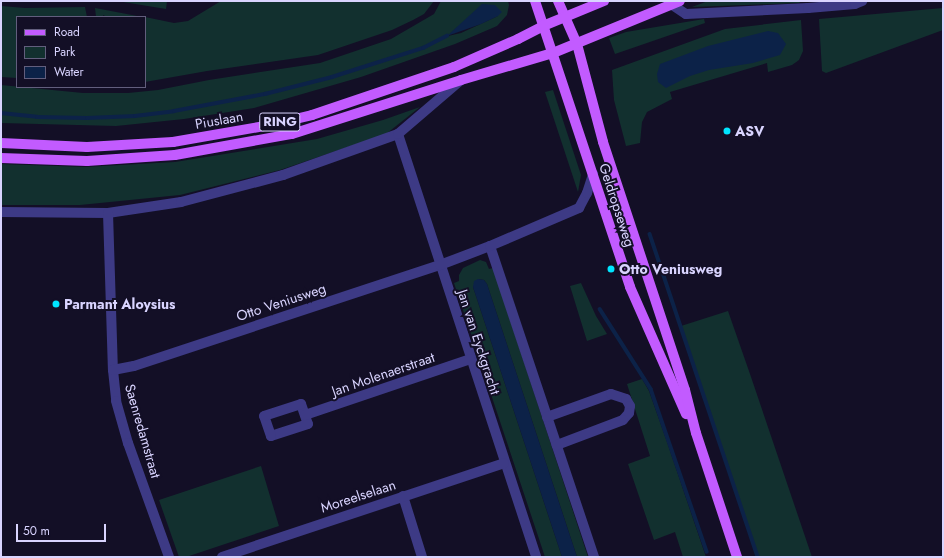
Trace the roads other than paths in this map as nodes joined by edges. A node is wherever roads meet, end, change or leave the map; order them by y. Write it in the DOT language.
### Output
graph roads {
  1 [pos="535,1"];
  2 [pos="558,1"];
  3 [pos="604,1"];
  4 [pos="862,1"];
  5 [pos="676,3"];
  6 [pos="810,5"];
  7 [pos="564,17"];
  8 [pos="543,26"];
  9 [pos="577,44"];
  10 [pos="553,53"];
  11 [pos="460,80"];
  12 [pos="398,134"];
  13 [pos="1,143"];
  14 [pos="1,158"];
  15 [pos="593,174"];
  16 [pos="1,212"];
  17 [pos="108,212"];
  18 [pos="490,246"];
  19 [pos="440,266"];
  20 [pos="470,359"];
  21 [pos="113,370"];
  22 [pos="305,415"];
  23 [pos="546,417"];
  24 [pos="696,433"];
  25 [pos="557,445"];
  26 [pos="504,463"];
  27 [pos="403,496"];
  28 [pos="169,557"];
  29 [pos="222,557"];
  30 [pos="422,557"];
  31 [pos="536,557"];
  32 [pos="594,557"];
  33 [pos="737,557"];
  1 -- 8 [label="main road, Geldropseweg"];
  2 -- 7 [label="main road, Geldropseweg"];
  3 -- 7 [label="main road, RING"];
  4 -- 6 [label="street"];
  5 -- 6 [label="street"];
  5 -- 9 [label="main road, RING"];
  7 -- 8 [label="main road, RING"];
  7 -- 9 [label="main road, Geldropseweg"];
  8 -- 10 [label="main road, Geldropseweg"];
  8 -- 13 [label="main road, Piuslaan / RING"];
  9 -- 10 [label="main road, RING"];
  9 -- 24 [label="main road, Geldropseweg"];
  10 -- 11 [label="main road, Piuslaan / RING"];
  10 -- 15 [label="main road, Geldropseweg"];
  11 -- 12 [label="street, Piuslaan"];
  11 -- 14 [label="main road, Piuslaan / RING"];
  12 -- 17 [label="street, Piuslaan"];
  12 -- 19 [label="street, Jan van Eyckgracht"];
  15 -- 18 [label="street, Otto Veniusweg"];
  15 -- 24 [label="main road, Geldropseweg"];
  16 -- 17 [label="street, Piuslaan"];
  17 -- 21 [label="street, Saenredamstraat"];
  18 -- 19 [label="street, Otto Veniusweg"];
  18 -- 23 [label="street"];
  19 -- 20 [label="street, Jan van Eyckgracht"];
  19 -- 21 [label="street, Otto Veniusweg"];
  20 -- 22 [label="street, Jan Molenaerstraat"];
  20 -- 26 [label="street, Jan van Eyckgracht"];
  21 -- 28 [label="street, Saenredamstraat"];
  23 -- 25 [label="street"];
  23 -- 25 [label="street"];
  24 -- 33 [label="main road, Geldropseweg"];
  25 -- 32 [label="street"];
  26 -- 27 [label="street, Moreelselaan"];
  26 -- 31 [label="street, Jan van Eyckgracht"];
  27 -- 29 [label="street, Moreelselaan"];
  27 -- 30 [label="street"];
}
